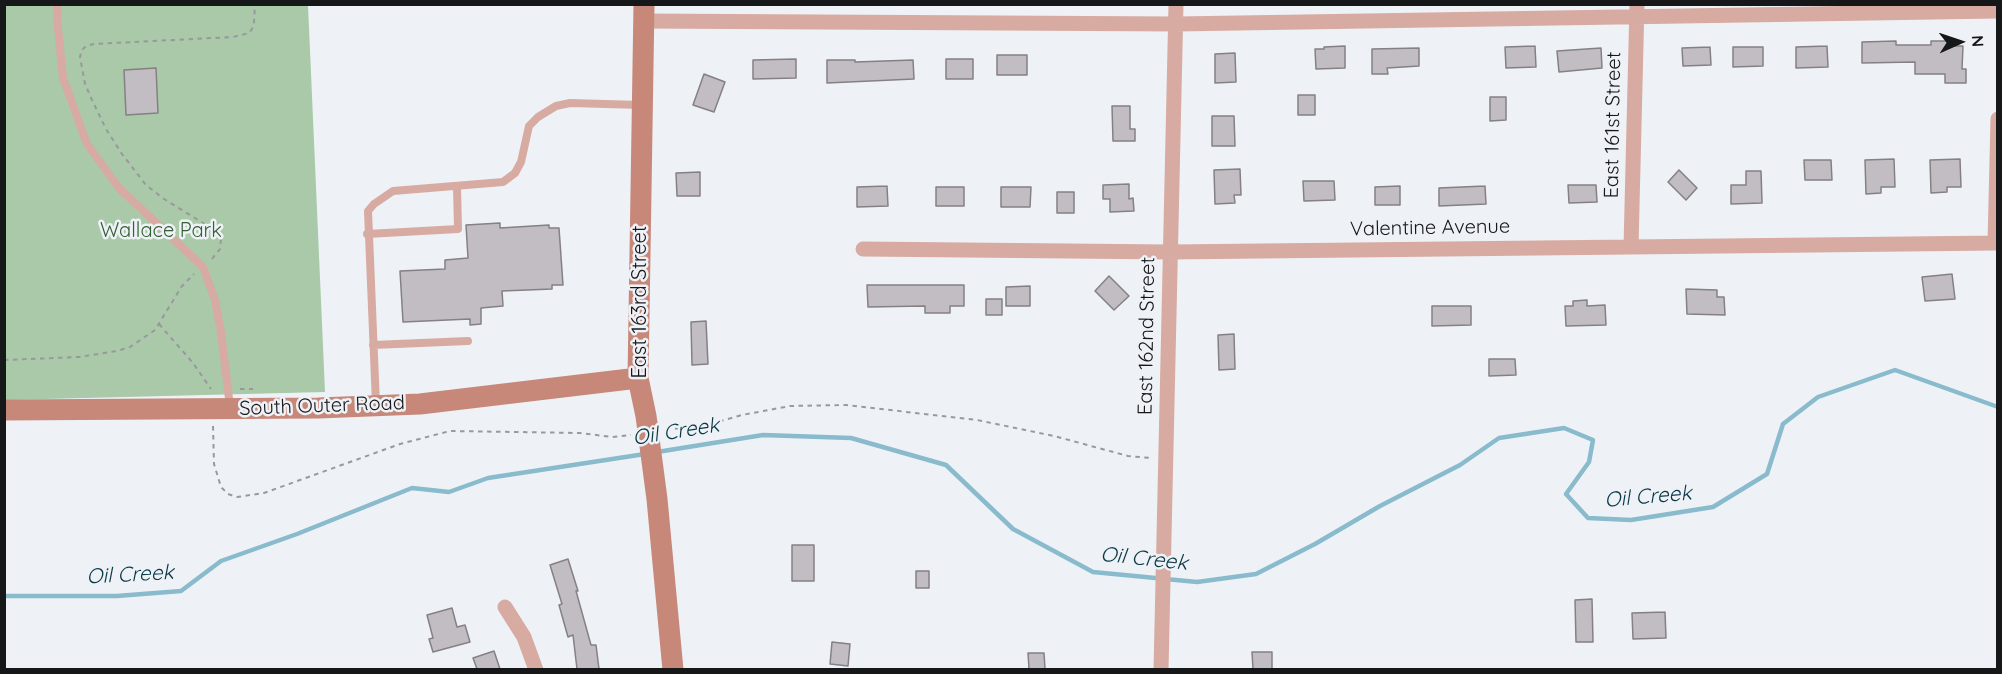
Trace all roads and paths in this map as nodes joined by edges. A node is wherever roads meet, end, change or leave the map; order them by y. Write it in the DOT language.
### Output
graph roads {
  1 [pos="58,4"];
  2 [pos="255,4"];
  3 [pos="1176,4"];
  4 [pos="1637,10"];
  5 [pos="1998,11"];
  6 [pos="644,13"];
  7 [pos="1176,24"];
  8 [pos="642,105"];
  9 [pos="1998,119"];
  10 [pos="457,186"];
  11 [pos="367,234"];
  12 [pos="1996,243"];
  13 [pos="1631,247"];
  14 [pos="863,249"];
  15 [pos="1170,252"];
  16 [pos="203,267"];
  17 [pos="159,324"];
  18 [pos="468,341"];
  19 [pos="373,345"];
  20 [pos="4,360"];
  21 [pos="638,378"];
  22 [pos="211,389"];
  23 [pos="376,405"];
  24 [pos="230,409"];
  25 [pos="4,410"];
  26 [pos="505,607"];
  27 [pos="536,669"];
  28 [pos="673,669"];
  29 [pos="1161,669"];
  1 -- 16 [label="lane"];
  2 -- 16 [label="path"];
  3 -- 7 [label="street, East 162nd Street"];
  4 -- 5 [label="street"];
  4 -- 7 [label="street"];
  4 -- 13 [label="street, East 161st Street"];
  6 -- 7 [label="street"];
  6 -- 8 [label="street, East 163rd Street"];
  7 -- 15 [label="street, East 162nd Street"];
  8 -- 10 [label="lane"];
  8 -- 21 [label="street, East 163rd Street"];
  9 -- 12 [label="street"];
  10 -- 11 [label="lane"];
  10 -- 11 [label="lane"];
  11 -- 19 [label="lane"];
  12 -- 13 [label="street, Valentine Avenue"];
  13 -- 15 [label="street, Valentine Avenue"];
  14 -- 15 [label="street, Valentine Avenue"];
  15 -- 29 [label="street, East 162nd Street"];
  16 -- 17 [label="path"];
  16 -- 24 [label="lane"];
  17 -- 20 [label="path"];
  17 -- 22 [label="path"];
  18 -- 19 [label="lane"];
  19 -- 23 [label="lane"];
  21 -- 23 [label="street, South Outer Road"];
  21 -- 28 [label="street, East 163rd Street"];
  23 -- 24 [label="street, South Outer Road"];
  24 -- 25 [label="street, South Outer Road"];
  26 -- 27 [label="street"];
}
